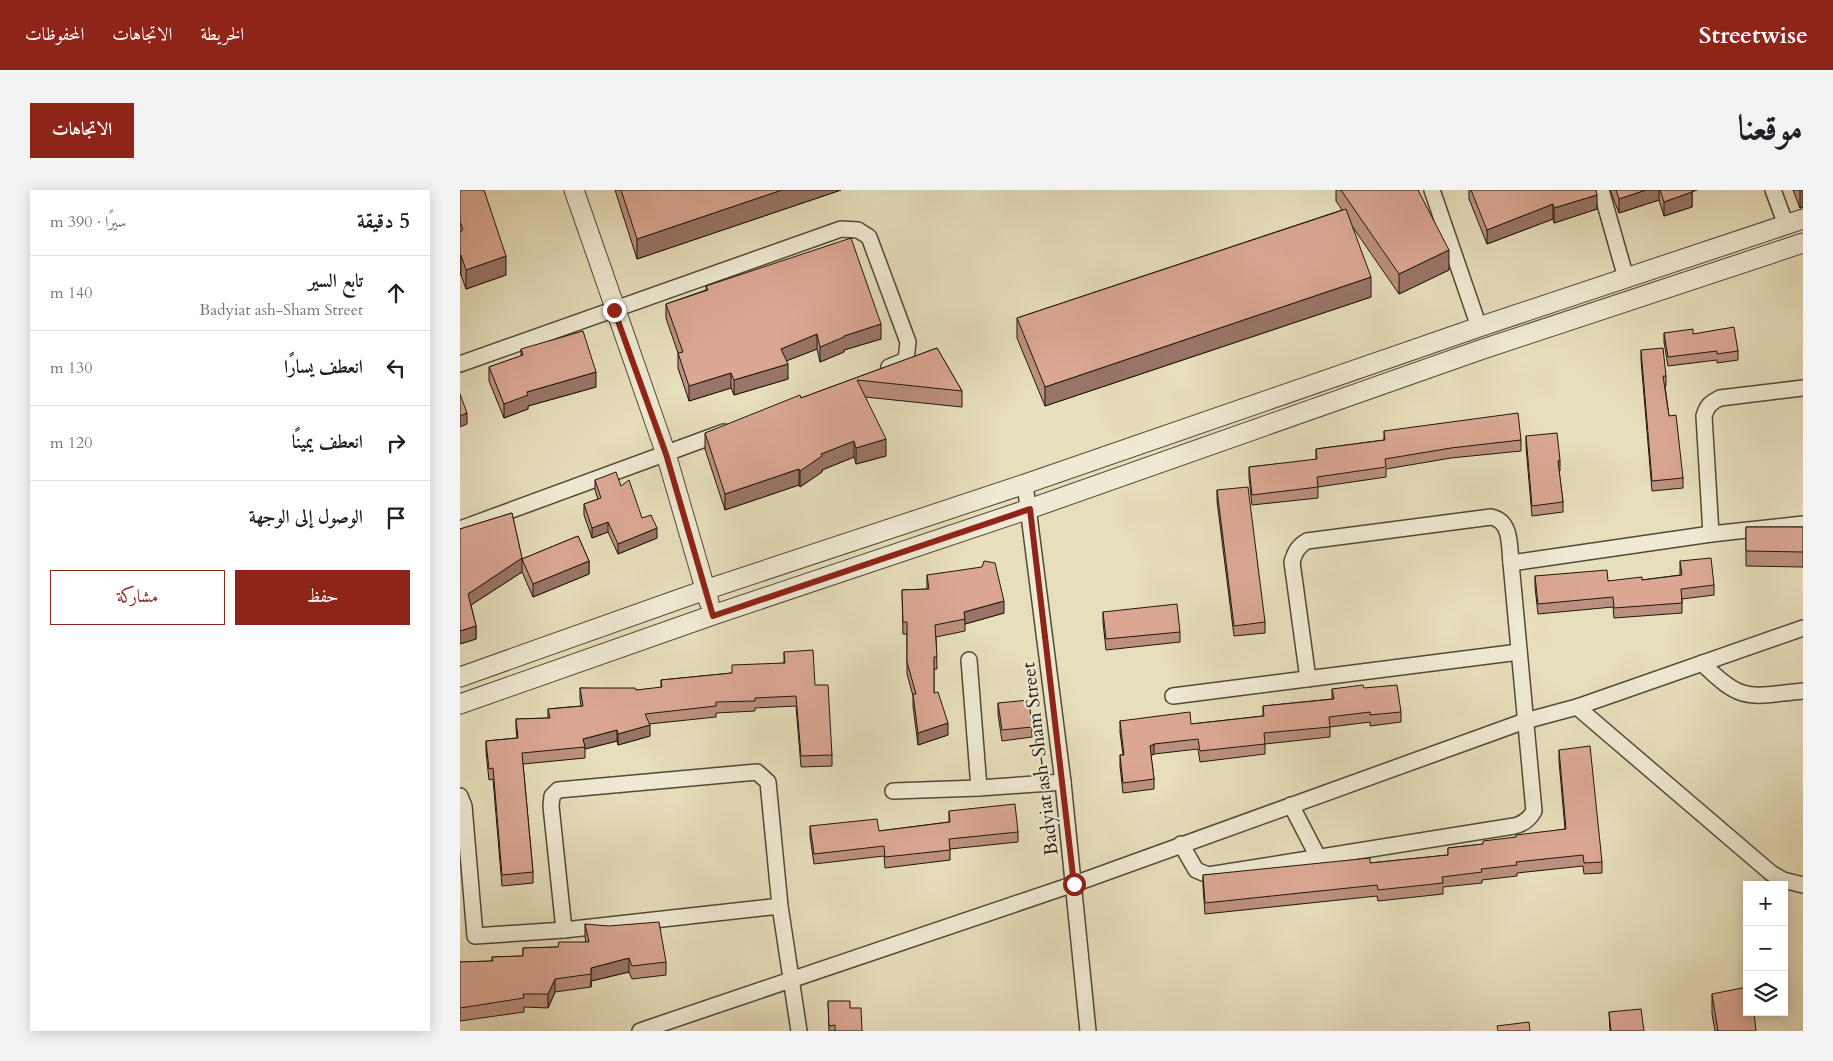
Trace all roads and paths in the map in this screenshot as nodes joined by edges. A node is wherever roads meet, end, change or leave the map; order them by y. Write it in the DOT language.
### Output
graph roads {
  1 [pos="574,190"];
  2 [pos="1432,190"];
  3 [pos="1601,190"];
  4 [pos="1773,190"];
  5 [pos="1794,222"];
  6 [pos="1803,243"];
  7 [pos="1626,278"];
  8 [pos="614,310"];
  9 [pos="1479,327"];
  10 [pos="460,364"];
  11 [pos="871,374"];
  12 [pos="1803,388"];
  13 [pos="1265,401"];
  14 [pos="1273,423"];
  15 [pos="739,426"];
  16 [pos="666,454"];
  17 [pos="1025,484"];
  18 [pos="1030,509"];
  19 [pos="1803,524"];
  20 [pos="460,528"];
  21 [pos="1711,534"];
  22 [pos="1511,563"];
  23 [pos="705,590"];
  24 [pos="713,616"];
  25 [pos="1803,628"];
  26 [pos="1519,652"];
  27 [pos="969,660"];
  28 [pos="1702,664"];
  29 [pos="460,677"];
  30 [pos="1308,680"];
  31 [pos="1803,691"];
  32 [pos="1173,696"];
  33 [pos="460,704"];
  34 [pos="1577,707"];
  35 [pos="1526,721"];
  36 [pos="1063,782"];
  37 [pos="978,788"];
  38 [pos="893,791"];
  39 [pos="460,796"];
  40 [pos="1290,805"];
  41 [pos="1181,844"];
  42 [pos="1318,857"];
  43 [pos="1074,884"];
  44 [pos="1803,885"];
  45 [pos="780,906"];
  46 [pos="564,930"];
  47 [pos="793,980"];
  48 [pos="640,1031"];
  49 [pos="799,1031"];
  50 [pos="1088,1031"];
  1 -- 8 [label="street"];
  2 -- 9 [label="street"];
  3 -- 7 [label="street"];
  4 -- 5 [label="street"];
  5 -- 7 [label="street"];
  6 -- 14 [label="street"];
  7 -- 9 [label="street"];
  8 -- 10 [label="street"];
  8 -- 11 [label="street"];
  8 -- 16 [label="street"];
  9 -- 13 [label="street"];
  12 -- 21 [label="street"];
  13 -- 14 [label="street"];
  13 -- 17 [label="street"];
  14 -- 18 [label="street"];
  15 -- 16 [label="street"];
  16 -- 20 [label="street"];
  16 -- 23 [label="street"];
  17 -- 18 [label="street, Badyiat ash-Sham Street"];
  17 -- 23 [label="street"];
  18 -- 24 [label="street"];
  18 -- 36 [label="street, Badyiat ash-Sham Street"];
  19 -- 21 [label="street"];
  21 -- 22 [label="street"];
  22 -- 26 [label="street"];
  22 -- 30 [label="street"];
  23 -- 24 [label="street"];
  23 -- 29 [label="street"];
  24 -- 33 [label="street"];
  25 -- 28 [label="street"];
  26 -- 30 [label="street"];
  26 -- 35 [label="street"];
  27 -- 37 [label="street"];
  28 -- 31 [label="street"];
  28 -- 34 [label="street"];
  30 -- 32 [label="street"];
  34 -- 35 [label="street"];
  34 -- 44 [label="street"];
  35 -- 40 [label="street"];
  35 -- 42 [label="street"];
  36 -- 37 [label="street"];
  36 -- 43 [label="street, Badyiat ash-Sham Street"];
  37 -- 38 [label="street"];
  39 -- 46 [label="street"];
  40 -- 41 [label="street"];
  40 -- 42 [label="street"];
  41 -- 42 [label="street"];
  41 -- 43 [label="street"];
  43 -- 47 [label="street"];
  43 -- 50 [label="street, Badyiat ash-Sham Street"];
  45 -- 46 [label="street"];
  45 -- 46 [label="street"];
  45 -- 47 [label="street"];
  47 -- 48 [label="street"];
  47 -- 49 [label="street"];
}
